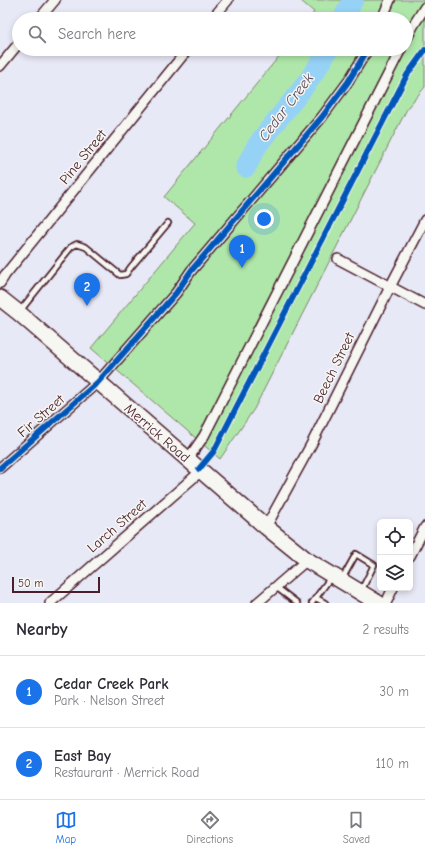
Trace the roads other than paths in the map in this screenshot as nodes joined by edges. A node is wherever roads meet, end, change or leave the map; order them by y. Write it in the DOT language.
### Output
graph roads {
  1 [pos="55,0"];
  2 [pos="228,0"];
  3 [pos="390,0"];
  4 [pos="425,7"];
  5 [pos="45,12"];
  6 [pos="218,12"];
  7 [pos="385,12"];
  8 [pos="413,26"];
  9 [pos="12,51"];
  10 [pos="182,56"];
  11 [pos="364,56"];
  12 [pos="397,56"];
  13 [pos="0,66"];
  14 [pos="425,220"];
  15 [pos="168,223"];
  16 [pos="338,259"];
  17 [pos="0,283"];
  18 [pos="390,287"];
  19 [pos="0,298"];
  20 [pos="425,304"];
  21 [pos="19,313"];
  22 [pos="98,382"];
  23 [pos="188,459"];
  24 [pos="0,468"];
  25 [pos="201,471"];
  26 [pos="266,527"];
  27 [pos="425,527"];
  28 [pos="411,555"];
  29 [pos="307,560"];
  30 [pos="337,578"];
  31 [pos="276,587"];
  32 [pos="392,591"];
  33 [pos="360,592"];
  34 [pos="316,598"];
  35 [pos="50,603"];
  36 [pos="257,603"];
  37 [pos="297,603"];
  38 [pos="312,603"];
  39 [pos="325,603"];
  40 [pos="378,603"];
  41 [pos="386,603"];
  1 -- 5 [label="street"];
  2 -- 6 [label="street"];
  3 -- 7 [label="street"];
  4 -- 8 [label="street"];
  9 -- 13 [label="street"];
  10 -- 17 [label="street, Pine Street"];
  11 -- 22 [label="street, Fir Street"];
  12 -- 23 [label="street"];
  14 -- 18 [label="street, Beech Street"];
  15 -- 21 [label="lane"];
  16 -- 18 [label="street"];
  18 -- 20 [label="street"];
  18 -- 26 [label="street, Beech Street"];
  19 -- 21 [label="main road, Merrick Road"];
  21 -- 22 [label="main road, Merrick Road"];
  22 -- 23 [label="main road, Merrick Road"];
  22 -- 24 [label="street, Fir Street"];
  23 -- 25 [label="main road, Merrick Road"];
  25 -- 26 [label="main road, Merrick Road"];
  25 -- 35 [label="street, Larch Street"];
  26 -- 29 [label="main road, Merrick Road"];
  27 -- 28 [label="street"];
  29 -- 30 [label="main road, Merrick Road"];
  29 -- 31 [label="street"];
  30 -- 33 [label="main road, Merrick Road"];
  30 -- 33 [label="lane"];
  30 -- 34 [label="lane"];
  31 -- 36 [label="street"];
  31 -- 37 [label="lane"];
  32 -- 41 [label="street"];
  33 -- 40 [label="main road, Merrick Road"];
  34 -- 38 [label="lane"];
  34 -- 39 [label="lane"];
}
